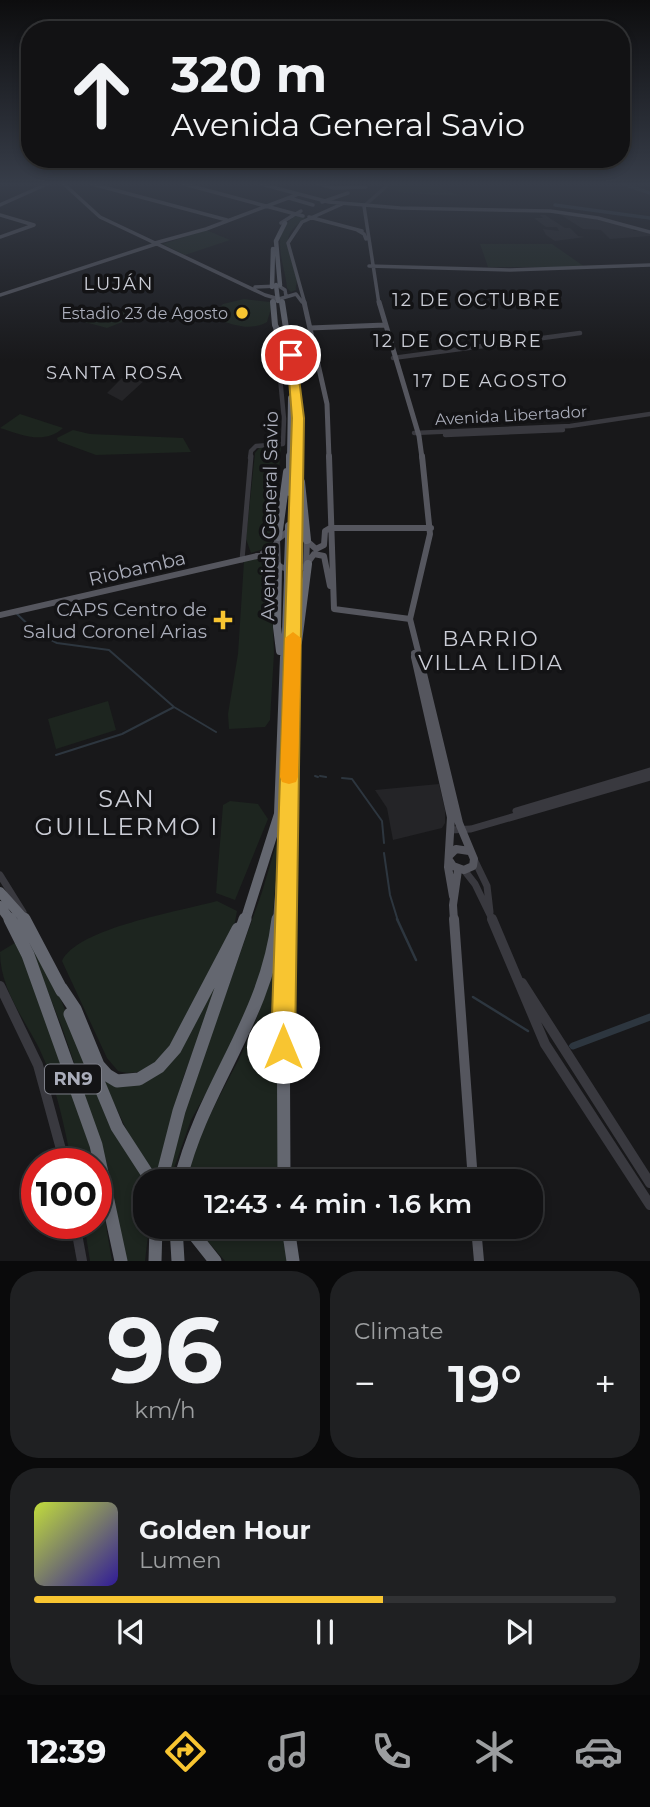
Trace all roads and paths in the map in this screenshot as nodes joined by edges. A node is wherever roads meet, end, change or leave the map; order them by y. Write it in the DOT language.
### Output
graph roads {
  1 [pos="158,243"];
  2 [pos="276,243"];
  3 [pos="288,243"];
  4 [pos="366,243"];
  5 [pos="367,243"];
  6 [pos="275,250"];
  7 [pos="650,265"];
  8 [pos="370,266"];
  9 [pos="300,282"];
  10 [pos="244,284"];
  11 [pos="273,287"];
  12 [pos="286,293"];
  13 [pos="0,294"];
  14 [pos="272,299"];
  15 [pos="305,306"];
  16 [pos="275,325"];
  17 [pos="384,325"];
  18 [pos="310,328"];
  19 [pos="579,331"];
  20 [pos="286,348"];
  21 [pos="394,357"];
  22 [pos="277,358"];
  23 [pos="282,396"];
  24 [pos="291,409"];
  25 [pos="650,416"];
  26 [pos="416,434"];
  27 [pos="294,454"];
  28 [pos="332,528"];
  29 [pos="428,528"];
  30 [pos="307,540"];
  31 [pos="277,541"];
  32 [pos="242,559"];
  33 [pos="308,563"];
  34 [pos="285,565"];
  35 [pos="332,595"];
  36 [pos="0,613"];
  37 [pos="408,618"];
  38 [pos="287,698"];
  39 [pos="650,774"];
  40 [pos="288,803"];
  41 [pos="456,830"];
  42 [pos="472,855"];
  43 [pos="449,858"];
  44 [pos="461,870"];
  45 [pos="0,875"];
  46 [pos="0,892"];
  47 [pos="453,896"];
  48 [pos="0,906"];
  49 [pos="249,909"];
  50 [pos="490,914"];
  51 [pos="25,916"];
  52 [pos="519,979"];
  53 [pos="0,986"];
  54 [pos="61,988"];
  55 [pos="61,1148"];
  56 [pos="144,1169"];
  57 [pos="163,1169"];
  58 [pos="184,1169"];
  59 [pos="284,1169"];
  60 [pos="472,1169"];
  61 [pos="650,1184"];
  62 [pos="650,1205"];
  63 [pos="78,1239"];
  64 [pos="156,1239"];
  65 [pos="179,1239"];
  66 [pos="191,1239"];
  67 [pos="290,1239"];
  68 [pos="477,1239"];
  69 [pos="82,1261"];
  70 [pos="121,1261"];
  71 [pos="155,1261"];
  72 [pos="178,1261"];
  73 [pos="215,1261"];
  74 [pos="293,1261"];
  75 [pos="479,1261"];
  1 -- 10 [label="main road"];
  1 -- 13 [label="main road"];
  2 -- 6 [label="highway, Avenida General Savio"];
  3 -- 9 [label="main road"];
  4 -- 8 [label="main road"];
  5 -- 8 [label="main road"];
  6 -- 11 [label="highway"];
  6 -- 12 [label="highway"];
  6 -- 20 [label="highway, Avenida General Savio, bridge"];
  7 -- 8 [label="main road"];
  8 -- 17 [label="main road"];
  9 -- 12 [label="main road"];
  9 -- 15 [label="main road"];
  10 -- 11 [label="main road"];
  10 -- 14 [label="main road"];
  11 -- 12 [label="main road"];
  11 -- 14 [label="main road"];
  12 -- 14 [label="main road"];
  12 -- 15 [label="main road"];
  12 -- 20 [label="highway"];
  14 -- 16 [label="highway"];
  15 -- 18 [label="main road"];
  16 -- 20 [label="highway"];
  16 -- 22 [label="street"];
  17 -- 18 [label="main road"];
  17 -- 21 [label="main road"];
  18 -- 28 [label="main road"];
  19 -- 21 [label="street"];
  20 -- 22 [label="street"];
  20 -- 24 [label="highway, Avenida General Savio"];
  20 -- 27 [label="highway, Avenida General Savio"];
  21 -- 26 [label="main road"];
  22 -- 23 [label="street"];
  23 -- 24 [label="highway"];
  23 -- 32 [label="street"];
  24 -- 27 [label="highway, Avenida General Savio"];
  25 -- 26 [label="street, Avenida Libertador"];
  26 -- 29 [label="main road"];
  27 -- 30 [label="highway"];
  27 -- 31 [label="highway"];
  27 -- 34 [label="highway, Avenida General Savio, bridge"];
  28 -- 29 [label="main road"];
  28 -- 30 [label="main road"];
  28 -- 35 [label="main road"];
  29 -- 37 [label="main road"];
  30 -- 31 [label="main road"];
  30 -- 33 [label="main road"];
  31 -- 32 [label="main road, Riobamba"];
  31 -- 34 [label="main road"];
  32 -- 34 [label="main road, Riobamba"];
  32 -- 36 [label="main road, Riobamba"];
  33 -- 34 [label="main road, Riobamba"];
  33 -- 35 [label="main road"];
  33 -- 38 [label="highway"];
  34 -- 38 [label="highway"];
  34 -- 38 [label="highway, Avenida General Savio, bridge"];
  35 -- 37 [label="main road"];
  37 -- 41 [label="main road"];
  38 -- 40 [label="highway, Avenida General Savio"];
  38 -- 49 [label="highway, Avenida General Savio"];
  39 -- 41 [label="street"];
  40 -- 58 [label="highway, Avenida General Savio"];
  40 -- 59 [label="highway"];
  41 -- 42 [label="main road"];
  41 -- 43 [label="main road"];
  42 -- 43 [label="main road"];
  42 -- 44 [label="main road"];
  42 -- 50 [label="street"];
  43 -- 44 [label="main road"];
  43 -- 47 [label="main road"];
  44 -- 47 [label="main road"];
  44 -- 50 [label="street"];
  45 -- 51 [label="street"];
  46 -- 51 [label="highway, RN9"];
  47 -- 60 [label="main road"];
  48 -- 70 [label="highway, RN9"];
  49 -- 54 [label="highway"];
  49 -- 57 [label="highway"];
  50 -- 52 [label="street"];
  51 -- 54 [label="highway, RN9"];
  52 -- 61 [label="street"];
  52 -- 62 [label="street"];
  53 -- 55 [label="street"];
  54 -- 56 [label="highway, RN9"];
  63 -- 69 [label="street"];
  64 -- 71 [label="highway"];
  65 -- 72 [label="highway"];
  66 -- 73 [label="highway"];
  67 -- 74 [label="highway"];
  68 -- 75 [label="main road"];
}
